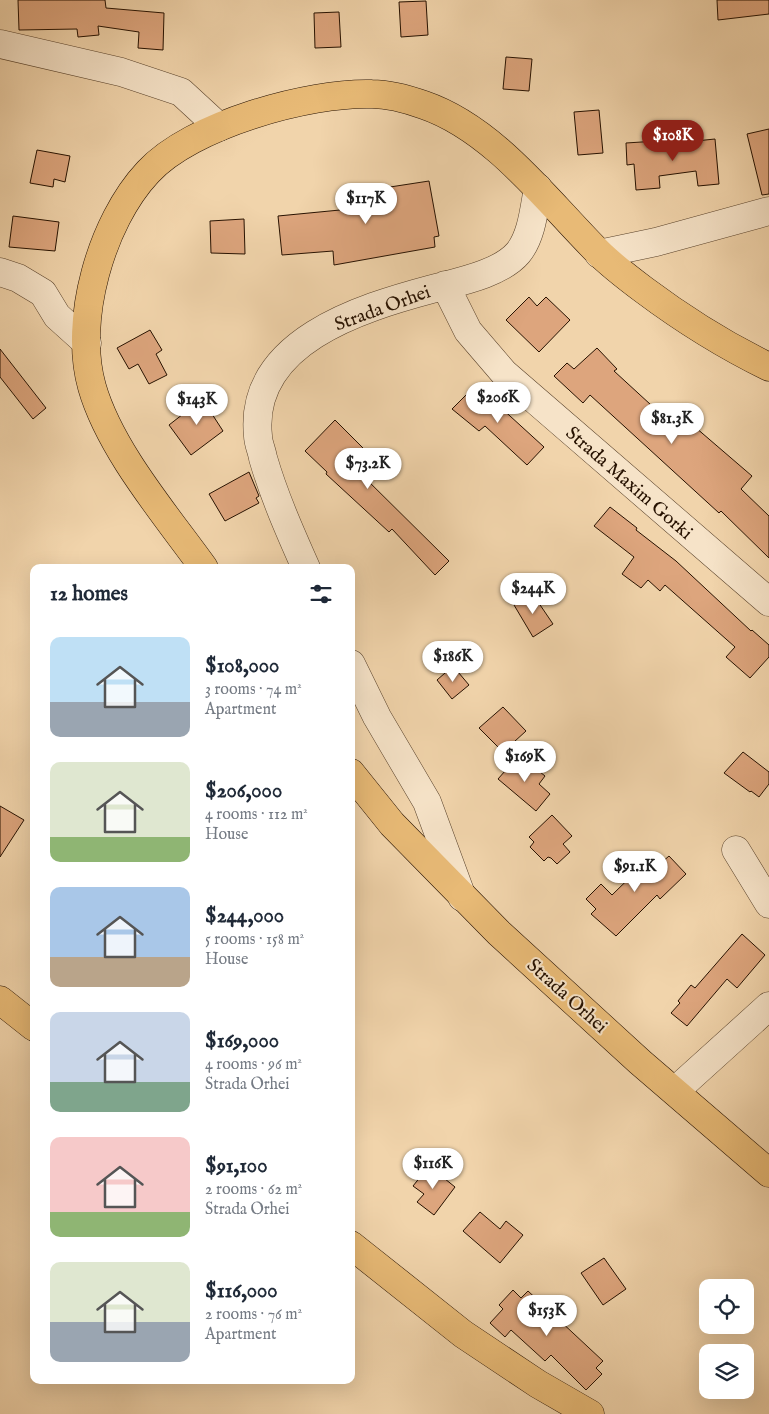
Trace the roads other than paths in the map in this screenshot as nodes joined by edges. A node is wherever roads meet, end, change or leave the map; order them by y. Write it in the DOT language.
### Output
graph roads {
  1 [pos="0,44"];
  2 [pos="219,127"];
  3 [pos="538,188"];
  4 [pos="769,211"];
  5 [pos="600,254"];
  6 [pos="0,272"];
  7 [pos="445,285"];
  8 [pos="86,343"];
  9 [pos="769,367"];
  10 [pos="201,564"];
  11 [pos="304,564"];
  12 [pos="769,602"];
  13 [pos="355,672"];
  14 [pos="355,778"];
  15 [pos="736,850"];
  16 [pos="462,897"];
  17 [pos="769,904"];
  18 [pos="0,1000"];
  19 [pos="769,1006"];
  20 [pos="30,1024"];
  21 [pos="675,1091"];
  22 [pos="769,1173"];
  23 [pos="355,1248"];
  24 [pos="590,1414"];
  1 -- 2 [label="street"];
  2 -- 3 [label="main road"];
  2 -- 8 [label="main road"];
  3 -- 5 [label="main road"];
  3 -- 7 [label="street, Strada Orhei"];
  4 -- 5 [label="street"];
  5 -- 9 [label="main road"];
  6 -- 8 [label="street"];
  7 -- 11 [label="street, Strada Orhei"];
  7 -- 12 [label="street, Strada Maxim Gorki"];
  8 -- 10 [label="main road"];
  13 -- 16 [label="street, Strada Orhei"];
  14 -- 16 [label="main road, Strada Orhei"];
  15 -- 17 [label="street"];
  16 -- 21 [label="main road, Strada Orhei"];
  18 -- 20 [label="main road"];
  19 -- 21 [label="street"];
  21 -- 22 [label="main road, Strada Orhei"];
  23 -- 24 [label="main road"];
}
